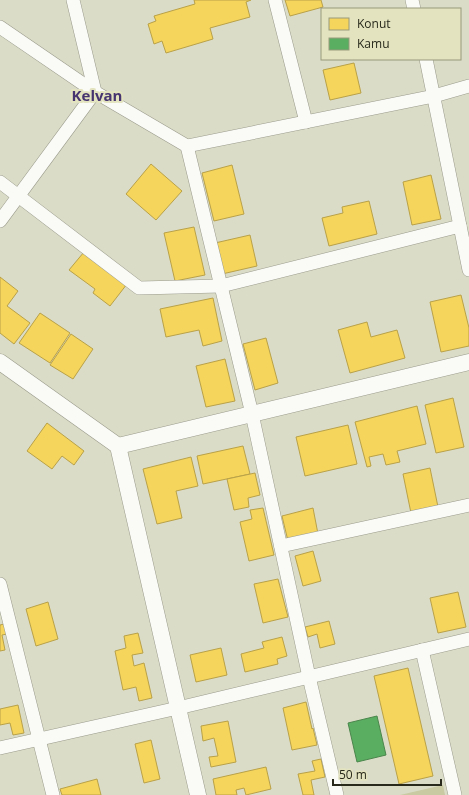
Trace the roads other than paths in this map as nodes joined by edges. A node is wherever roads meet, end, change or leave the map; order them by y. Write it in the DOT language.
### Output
graph roads {
  1 [pos="74,0"];
  2 [pos="275,0"];
  3 [pos="0,27"];
  4 [pos="426,60"];
  5 [pos="469,86"];
  6 [pos="95,92"];
  7 [pos="434,96"];
  8 [pos="306,122"];
  9 [pos="187,146"];
  10 [pos="0,182"];
  11 [pos="19,195"];
  12 [pos="0,221"];
  13 [pos="460,226"];
  14 [pos="469,270"];
  15 [pos="221,286"];
  16 [pos="0,362"];
  17 [pos="469,362"];
  18 [pos="252,414"];
  19 [pos="118,446"];
  20 [pos="469,505"];
  21 [pos="281,546"];
  22 [pos="0,584"];
  23 [pos="4,615"];
  24 [pos="469,639"];
  25 [pos="422,650"];
  26 [pos="309,677"];
  27 [pos="178,708"];
  28 [pos="39,740"];
  29 [pos="0,748"];
  30 [pos="52,795"];
  31 [pos="198,795"];
  32 [pos="337,795"];
  33 [pos="455,795"];
  1 -- 6 [label="street"];
  2 -- 8 [label="street"];
  3 -- 6 [label="street"];
  4 -- 7 [label="street"];
  5 -- 7 [label="street"];
  6 -- 9 [label="street"];
  6 -- 11 [label="street"];
  7 -- 8 [label="street"];
  7 -- 13 [label="street"];
  8 -- 9 [label="street"];
  9 -- 15 [label="street"];
  10 -- 11 [label="street"];
  11 -- 12 [label="street"];
  11 -- 15 [label="street"];
  13 -- 14 [label="street"];
  13 -- 15 [label="street"];
  15 -- 18 [label="street"];
  16 -- 19 [label="street"];
  17 -- 18 [label="street"];
  18 -- 19 [label="street"];
  18 -- 21 [label="street"];
  19 -- 27 [label="street"];
  20 -- 21 [label="street"];
  21 -- 26 [label="street"];
  22 -- 23 [label="street"];
  23 -- 28 [label="street"];
  24 -- 25 [label="street"];
  25 -- 26 [label="street"];
  25 -- 33 [label="street"];
  26 -- 27 [label="street"];
  26 -- 32 [label="street"];
  27 -- 28 [label="street"];
  27 -- 31 [label="street"];
  28 -- 29 [label="street"];
  28 -- 30 [label="street"];
}
